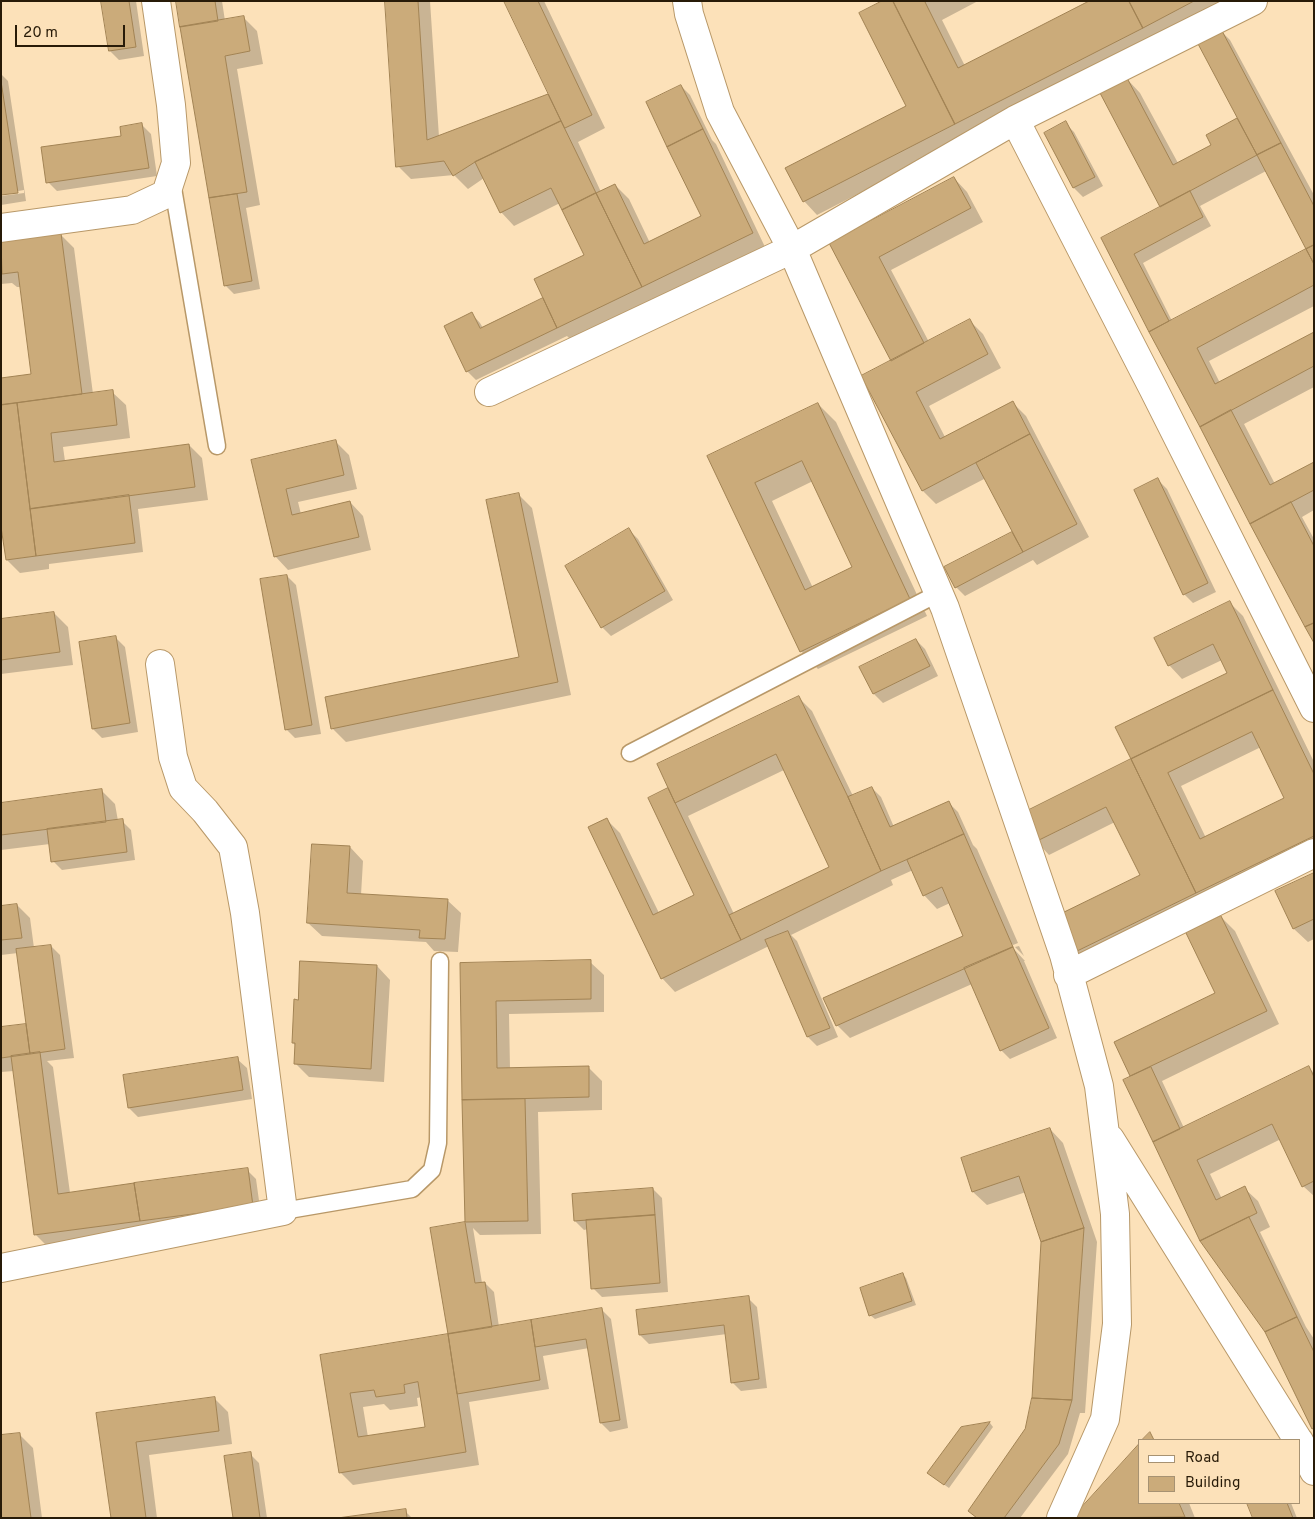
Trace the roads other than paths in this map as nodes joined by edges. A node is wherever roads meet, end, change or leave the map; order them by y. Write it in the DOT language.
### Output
graph roads {
  1 [pos="156,1"];
  2 [pos="688,1"];
  3 [pos="1253,1"];
  4 [pos="1015,120"];
  5 [pos="171,178"];
  6 [pos="1,228"];
  7 [pos="792,249"];
  8 [pos="489,392"];
  9 [pos="217,446"];
  10 [pos="939,593"];
  11 [pos="160,664"];
  12 [pos="1314,708"];
  13 [pos="630,753"];
  14 [pos="1314,853"];
  15 [pos="440,961"];
  16 [pos="1068,975"];
  17 [pos="1105,1131"];
  18 [pos="283,1211"];
  19 [pos="1,1268"];
  20 [pos="1298,1439"];
  21 [pos="1300,1442"];
  22 [pos="1314,1471"];
  23 [pos="1061,1518"];
  1 -- 5 [label="street"];
  2 -- 7 [label="street"];
  3 -- 4 [label="street"];
  4 -- 7 [label="street"];
  4 -- 12 [label="street"];
  5 -- 6 [label="street"];
  5 -- 9 [label="lane"];
  7 -- 8 [label="street"];
  7 -- 10 [label="street"];
  10 -- 13 [label="lane"];
  10 -- 16 [label="street"];
  11 -- 18 [label="street"];
  14 -- 16 [label="street"];
  15 -- 18 [label="lane"];
  16 -- 17 [label="street"];
  17 -- 20 [label="street"];
  17 -- 23 [label="street"];
  18 -- 19 [label="street"];
  21 -- 22 [label="street"];
}
